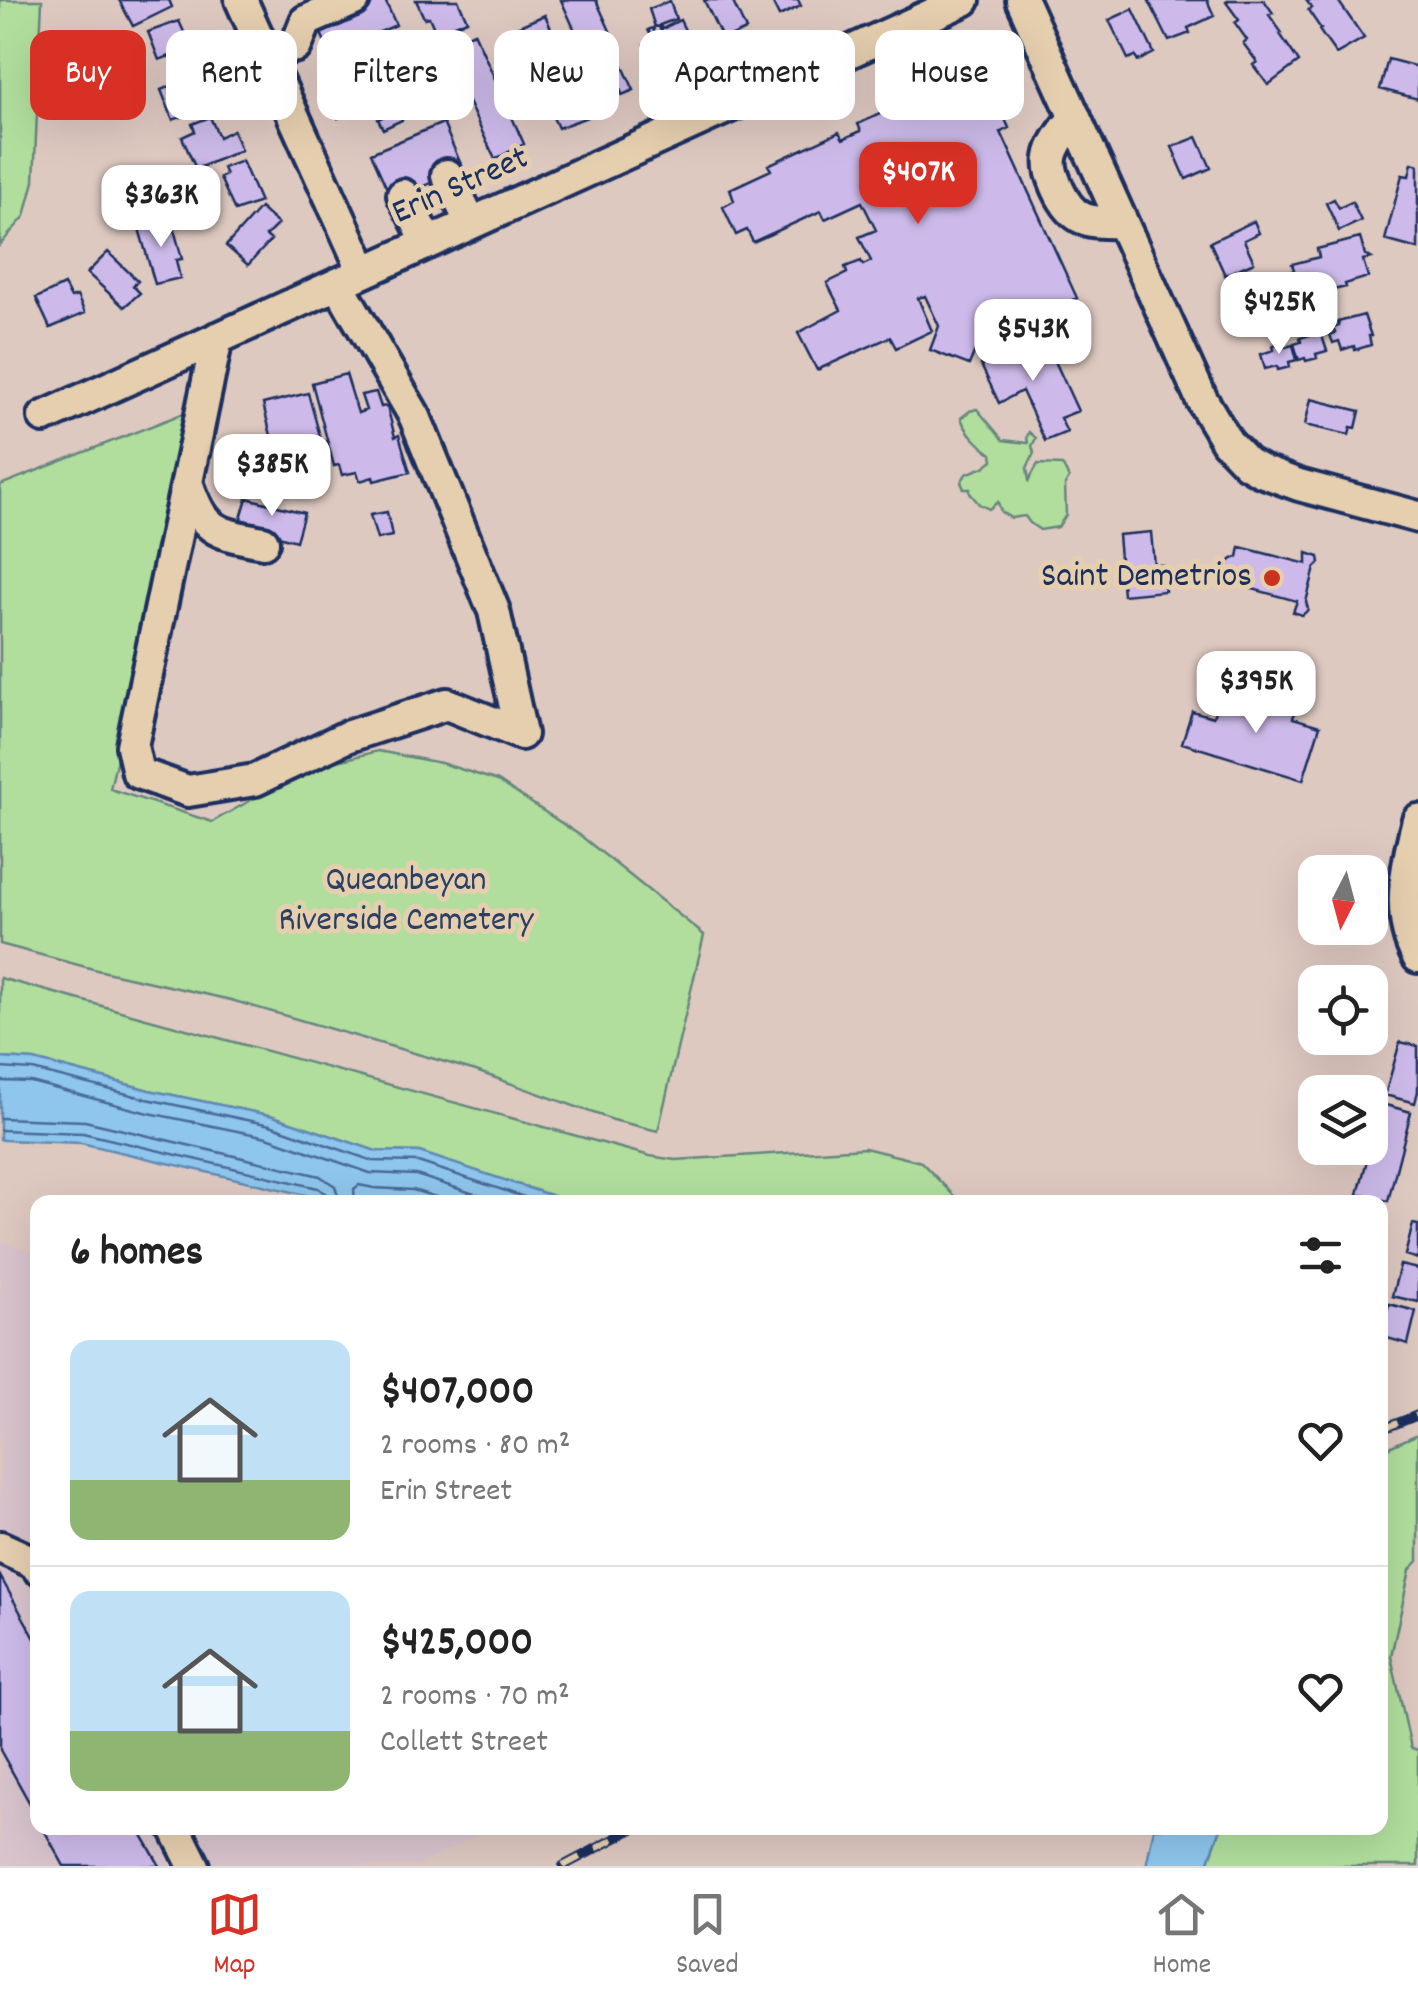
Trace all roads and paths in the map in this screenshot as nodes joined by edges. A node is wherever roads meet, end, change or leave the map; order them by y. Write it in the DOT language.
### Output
graph roads {
  1 [pos="240,0"];
  2 [pos="354,0"];
  3 [pos="964,0"];
  4 [pos="1022,0"];
  5 [pos="254,30"];
  6 [pos="297,44"];
  7 [pos="1075,117"];
  8 [pos="290,120"];
  9 [pos="447,175"];
  10 [pos="403,195"];
  11 [pos="1122,222"];
  12 [pos="471,224"];
  13 [pos="428,243"];
  14 [pos="351,278"];
  15 [pos="217,338"];
  16 [pos="44,417"];
  17 [pos="187,482"];
  18 [pos="1418,517"];
  19 [pos="262,542"];
  20 [pos="1418,820"];
  21 [pos="1418,957"];
  22 [pos="0,1547"];
  23 [pos="30,1561"];
  24 [pos="178,1835"];
  25 [pos="194,1866"];
  1 -- 5 [label="street"];
  2 -- 6 [label="street"];
  3 -- 12 [label="street, Erin Street"];
  4 -- 7 [label="street"];
  7 -- 11 [label="street"];
  7 -- 11 [label="street"];
  8 -- 14 [label="street"];
  9 -- 12 [label="street"];
  10 -- 13 [label="street"];
  11 -- 18 [label="street"];
  12 -- 13 [label="street, Erin Street"];
  13 -- 14 [label="street, Erin Street"];
  14 -- 15 [label="street, Erin Street"];
  14 -- 17 [label="street"];
  15 -- 16 [label="street, Erin Street"];
  15 -- 17 [label="street"];
  17 -- 19 [label="street"];
  20 -- 21 [label="street"];
  22 -- 23 [label="street"];
  24 -- 25 [label="street"];
}
